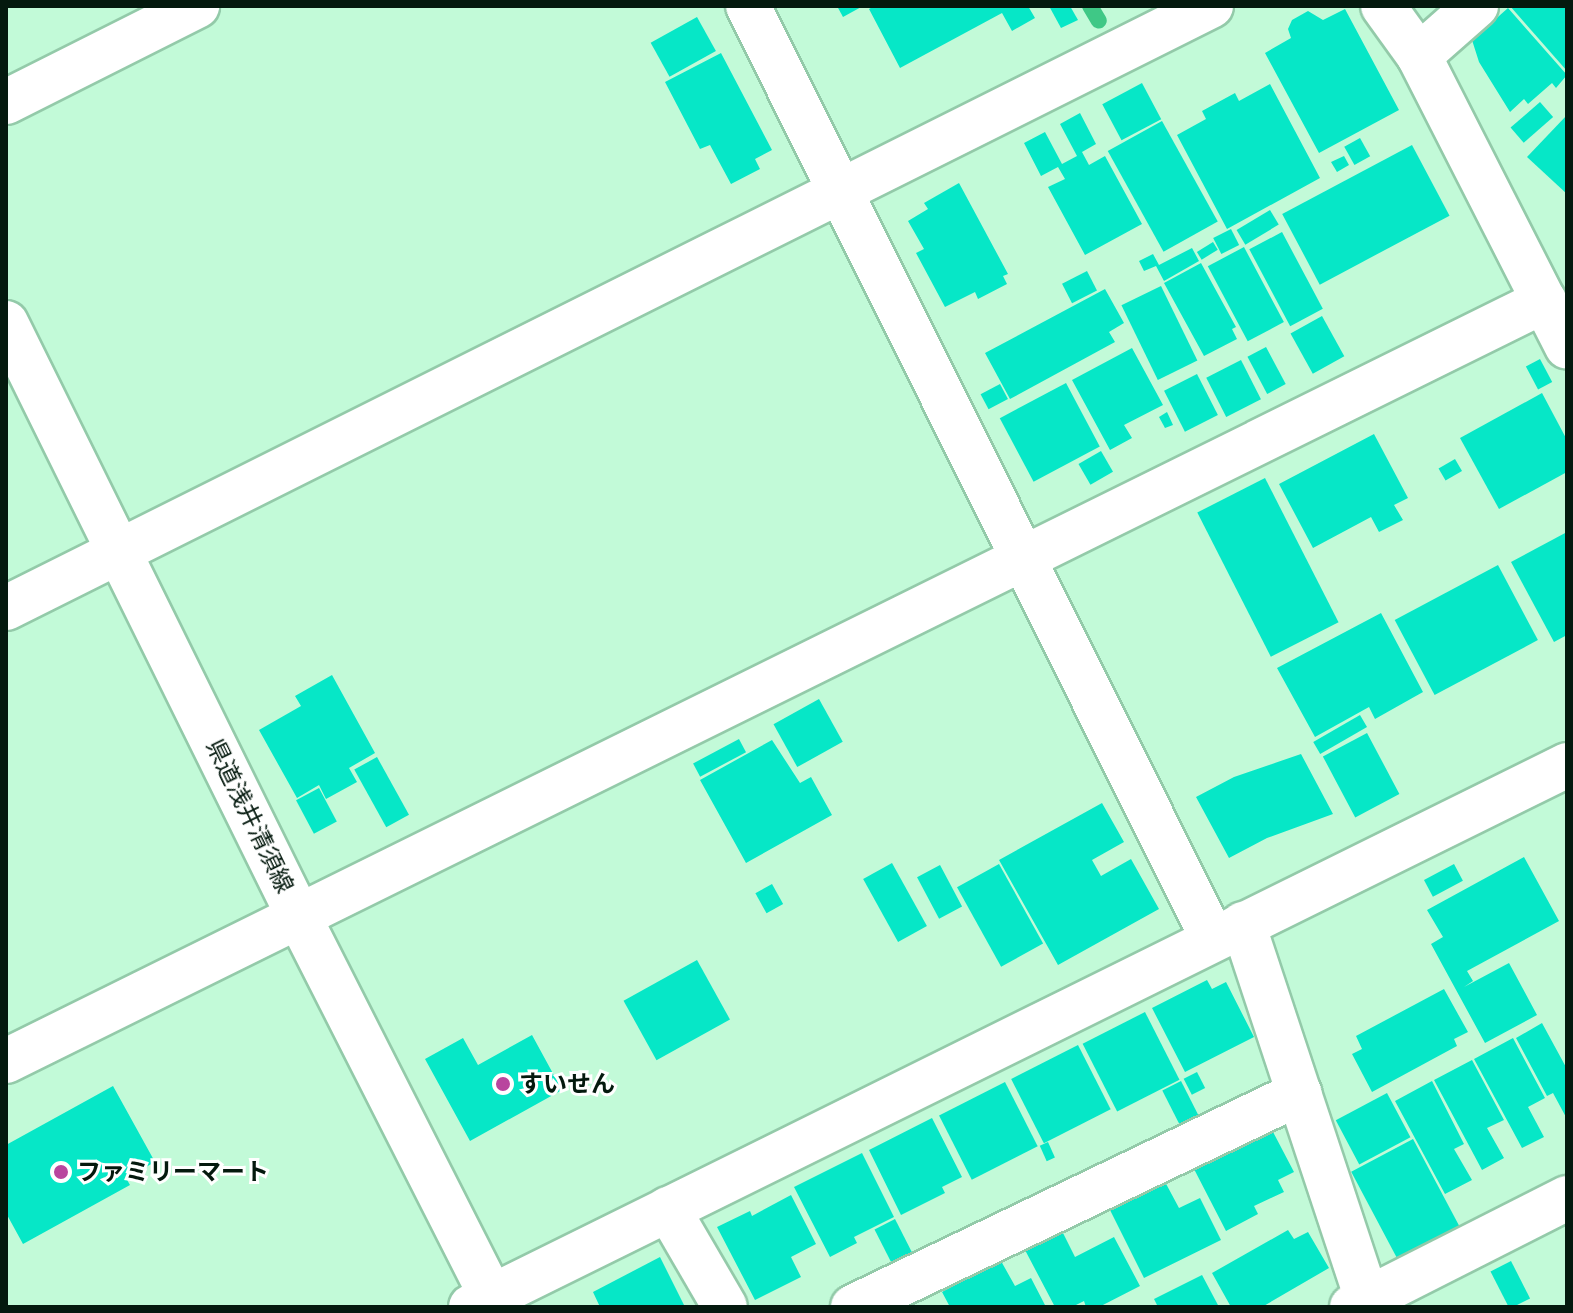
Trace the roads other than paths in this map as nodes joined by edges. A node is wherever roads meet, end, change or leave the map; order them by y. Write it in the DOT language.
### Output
graph roads {
  1 [pos="197,6"];
  2 [pos="748,6"];
  3 [pos="1211,6"];
  4 [pos="1383,6"];
  5 [pos="1476,6"];
  6 [pos="1419,56"];
  7 [pos="6,102"];
  8 [pos="840,191"];
  9 [pos="1544,301"];
  10 [pos="6,323"];
  11 [pos="1567,346"];
  12 [pos="120,551"];
  13 [pos="1024,558"];
  14 [pos="6,608"];
  15 [pos="1567,765"];
  16 [pos="299,917"];
  17 [pos="1228,932"];
  18 [pos="6,1061"];
  19 [pos="1299,1093"];
  20 [pos="1567,1198"];
  21 [pos="668,1209"];
  22 [pos="487,1303"];
  23 [pos="1360,1303"];
  24 [pos="725,1307"];
  25 [pos="853,1307"];
  1 -- 7 [label="street"];
  2 -- 8 [label="street"];
  3 -- 8 [label="street"];
  4 -- 6 [label="street"];
  5 -- 6 [label="street"];
  6 -- 9 [label="street"];
  8 -- 12 [label="street"];
  8 -- 13 [label="street"];
  9 -- 11 [label="street"];
  9 -- 13 [label="street"];
  10 -- 12 [label="street, 県道浅井清須線"];
  12 -- 14 [label="street"];
  12 -- 16 [label="street, 県道浅井清須線"];
  13 -- 16 [label="street"];
  13 -- 17 [label="street"];
  15 -- 17 [label="street"];
  16 -- 18 [label="street"];
  16 -- 22 [label="street, 県道浅井清須線"];
  17 -- 19 [label="street"];
  17 -- 21 [label="street"];
  19 -- 23 [label="street"];
  19 -- 25 [label="street"];
  20 -- 23 [label="street"];
  21 -- 22 [label="street"];
  21 -- 24 [label="street"];
}
